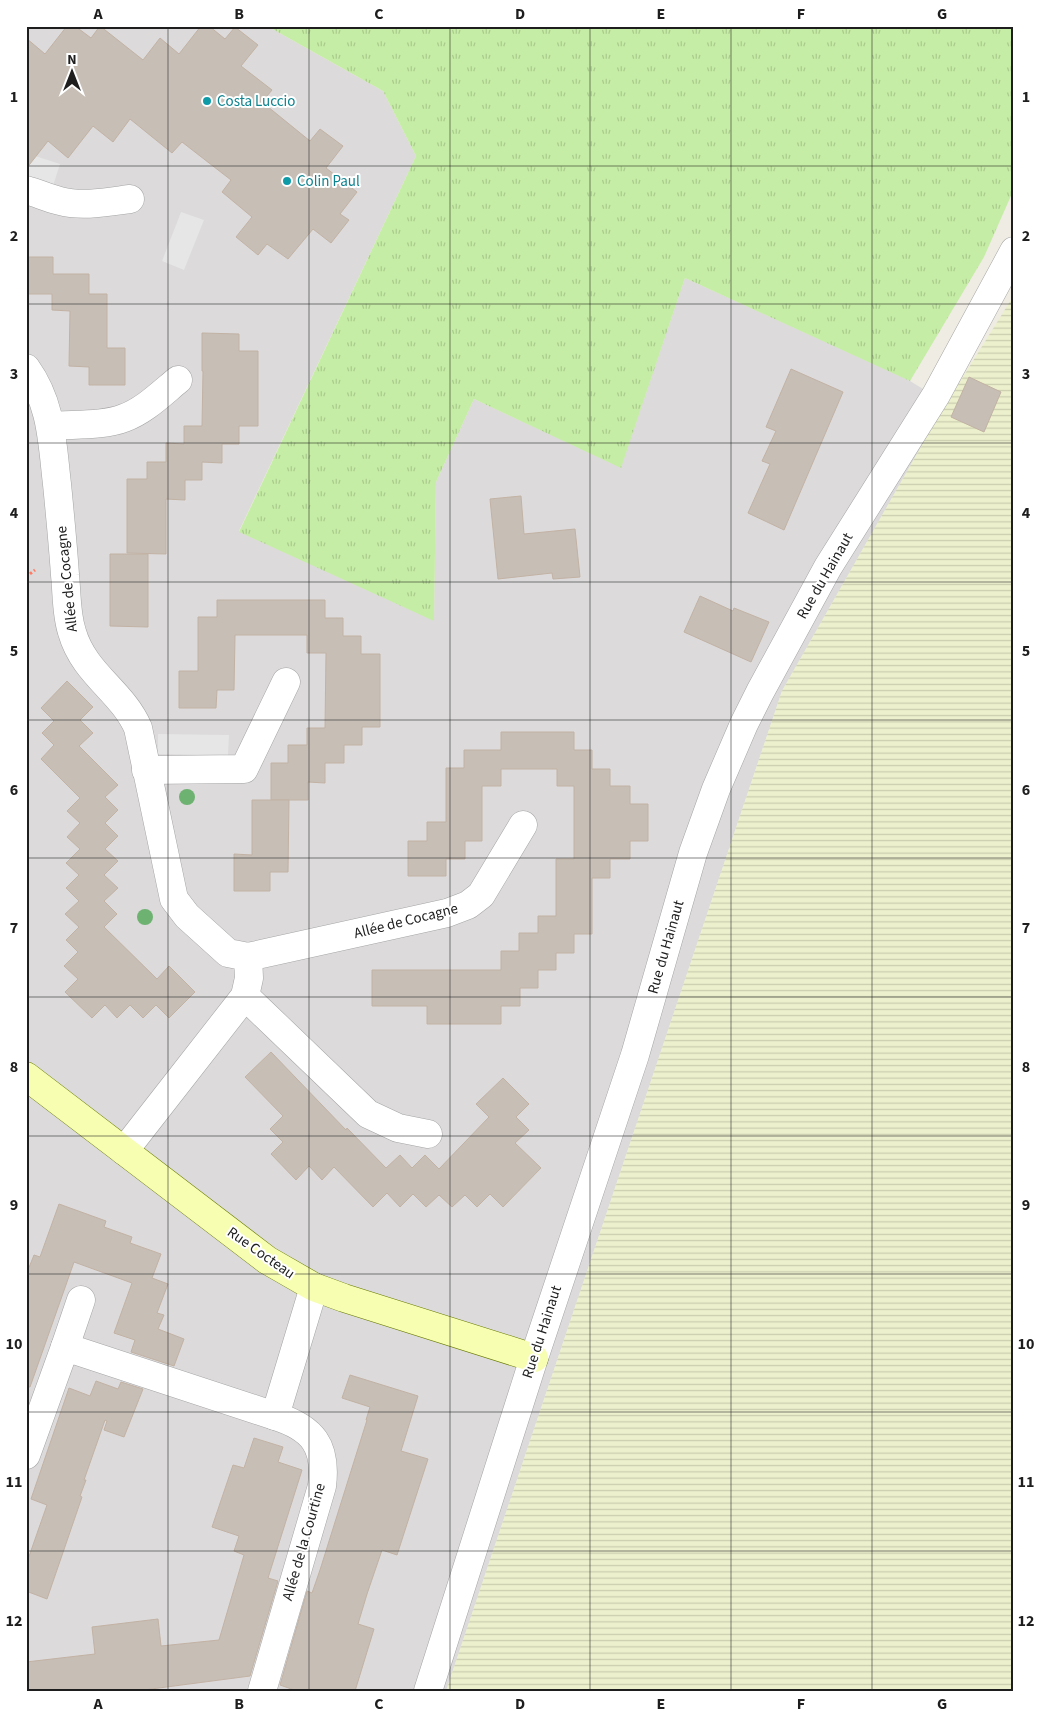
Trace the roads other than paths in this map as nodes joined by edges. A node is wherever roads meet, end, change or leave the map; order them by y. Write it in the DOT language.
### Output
graph roads {
  1 [pos="26,190"];
  2 [pos="130,199"];
  3 [pos="1014,251"];
  4 [pos="26,368"];
  5 [pos="178,380"];
  6 [pos="51,426"];
  7 [pos="286,682"];
  8 [pos="146,770"];
  9 [pos="523,825"];
  10 [pos="248,958"];
  11 [pos="245,996"];
  12 [pos="26,1076"];
  13 [pos="428,1134"];
  14 [pos="124,1150"];
  15 [pos="314,1287"];
  16 [pos="81,1300"];
  17 [pos="65,1347"];
  18 [pos="534,1358"];
  19 [pos="275,1416"];
  20 [pos="26,1455"];
  21 [pos="262,1691"];
  22 [pos="428,1691"];
  1 -- 2 [label="street"];
  3 -- 18 [label="street, Rue du Hainaut"];
  4 -- 6 [label="street, Allée de Cocagne"];
  5 -- 6 [label="street"];
  6 -- 8 [label="street, Allée de Cocagne"];
  7 -- 8 [label="street"];
  8 -- 10 [label="street, Allée de Cocagne"];
  9 -- 10 [label="street, Allée de Cocagne"];
  10 -- 11 [label="street"];
  11 -- 13 [label="street"];
  11 -- 14 [label="street"];
  12 -- 14 [label="street, Rue Cocteau"];
  14 -- 15 [label="street, Rue Cocteau"];
  15 -- 18 [label="street, Rue Cocteau"];
  15 -- 19 [label="street"];
  16 -- 17 [label="street"];
  17 -- 19 [label="street, Allée de la Courtine"];
  17 -- 20 [label="street"];
  18 -- 22 [label="street, Rue du Hainaut"];
  19 -- 21 [label="street, Allée de la Courtine"];
}
